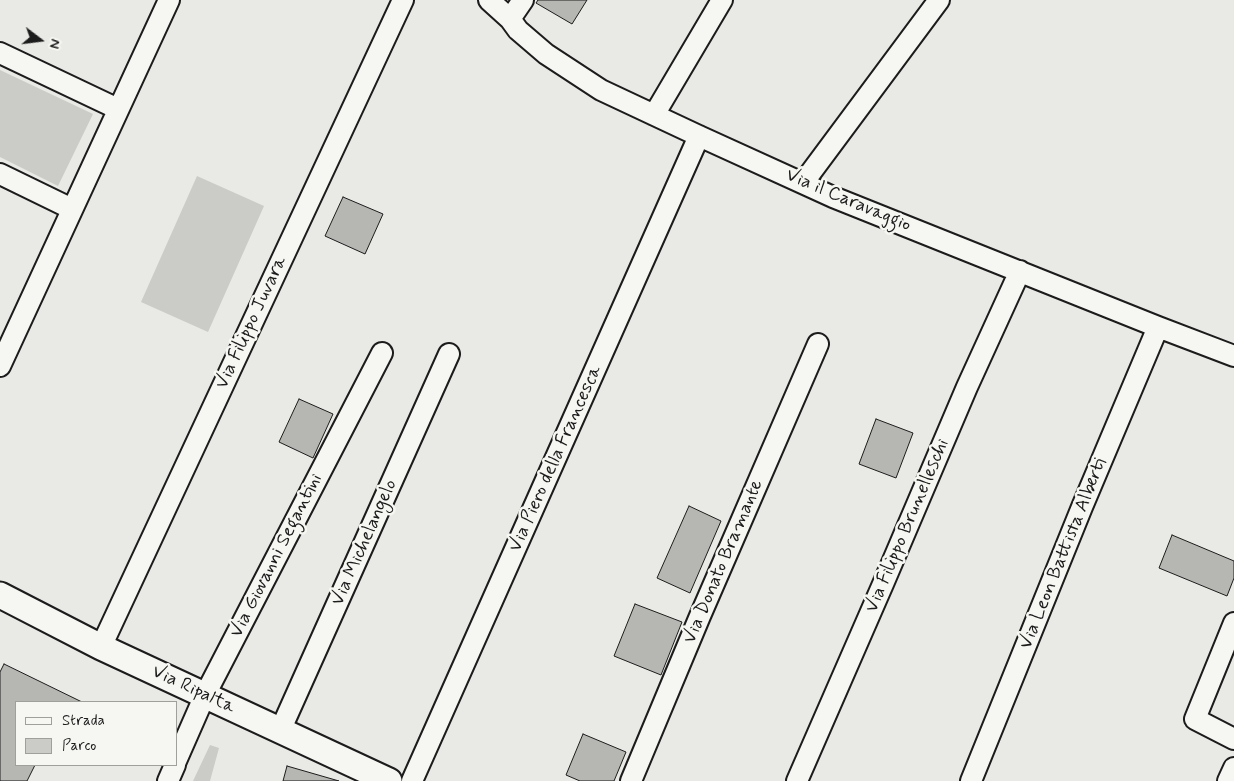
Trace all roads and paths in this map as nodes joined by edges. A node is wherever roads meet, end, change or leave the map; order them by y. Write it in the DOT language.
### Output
graph roads {
  1 [pos="169,0"];
  2 [pos="403,0"];
  3 [pos="489,0"];
  4 [pos="522,0"];
  5 [pos="722,0"];
  6 [pos="939,0"];
  7 [pos="510,19"];
  8 [pos="0,53"];
  9 [pos="118,109"];
  10 [pos="654,115"];
  11 [pos="699,136"];
  12 [pos="0,174"];
  13 [pos="803,183"];
  14 [pos="72,209"];
  15 [pos="1020,272"];
  16 [pos="1158,327"];
  17 [pos="818,344"];
  18 [pos="382,354"];
  19 [pos="449,354"];
  20 [pos="1234,356"];
  21 [pos="0,366"];
  22 [pos="0,595"];
  23 [pos="1234,623"];
  24 [pos="101,647"];
  25 [pos="204,695"];
  26 [pos="280,731"];
  27 [pos="1234,739"];
  28 [pos="178,756"];
  29 [pos="175,766"];
  30 [pos="1234,768"];
  31 [pos="355,774"];
  32 [pos="168,781"];
  33 [pos="389,781"];
  34 [pos="412,781"];
  35 [pos="631,781"];
  36 [pos="797,781"];
  37 [pos="971,781"];
  38 [pos="1228,781"];
  1 -- 9 [label="street"];
  2 -- 24 [label="street, Via Filippo Juvara"];
  3 -- 7 [label="street, Via il Caravaggio"];
  4 -- 7 [label="street"];
  5 -- 10 [label="street"];
  6 -- 13 [label="street"];
  7 -- 10 [label="street, Via il Caravaggio"];
  8 -- 9 [label="street"];
  9 -- 14 [label="street"];
  10 -- 11 [label="street, Via il Caravaggio"];
  11 -- 13 [label="street, Via il Caravaggio"];
  11 -- 34 [label="street, Via Piero della Francesca"];
  12 -- 14 [label="street"];
  13 -- 15 [label="street, Via il Caravaggio"];
  14 -- 21 [label="street"];
  15 -- 16 [label="street, Via il Caravaggio"];
  15 -- 36 [label="street, Via Filippo Brunelleschi"];
  16 -- 20 [label="street, Via il Caravaggio"];
  16 -- 37 [label="street, Via Leon Battista Alberti"];
  17 -- 35 [label="street, Via Donato Bramante"];
  18 -- 25 [label="street, Via Giovanni Segantini"];
  19 -- 26 [label="street, Via Michelangelo"];
  22 -- 24 [label="street, Via Ripalta"];
  23 -- 27 [label="street"];
  24 -- 25 [label="street, Via Ripalta"];
  25 -- 26 [label="street, Via Ripalta"];
  25 -- 28 [label="street, Via Giovanni Segantini"];
  26 -- 31 [label="street, Via Ripalta"];
  29 -- 32 [label="street"];
  30 -- 38 [label="street"];
  31 -- 33 [label="street, Via Ripalta"];
}
